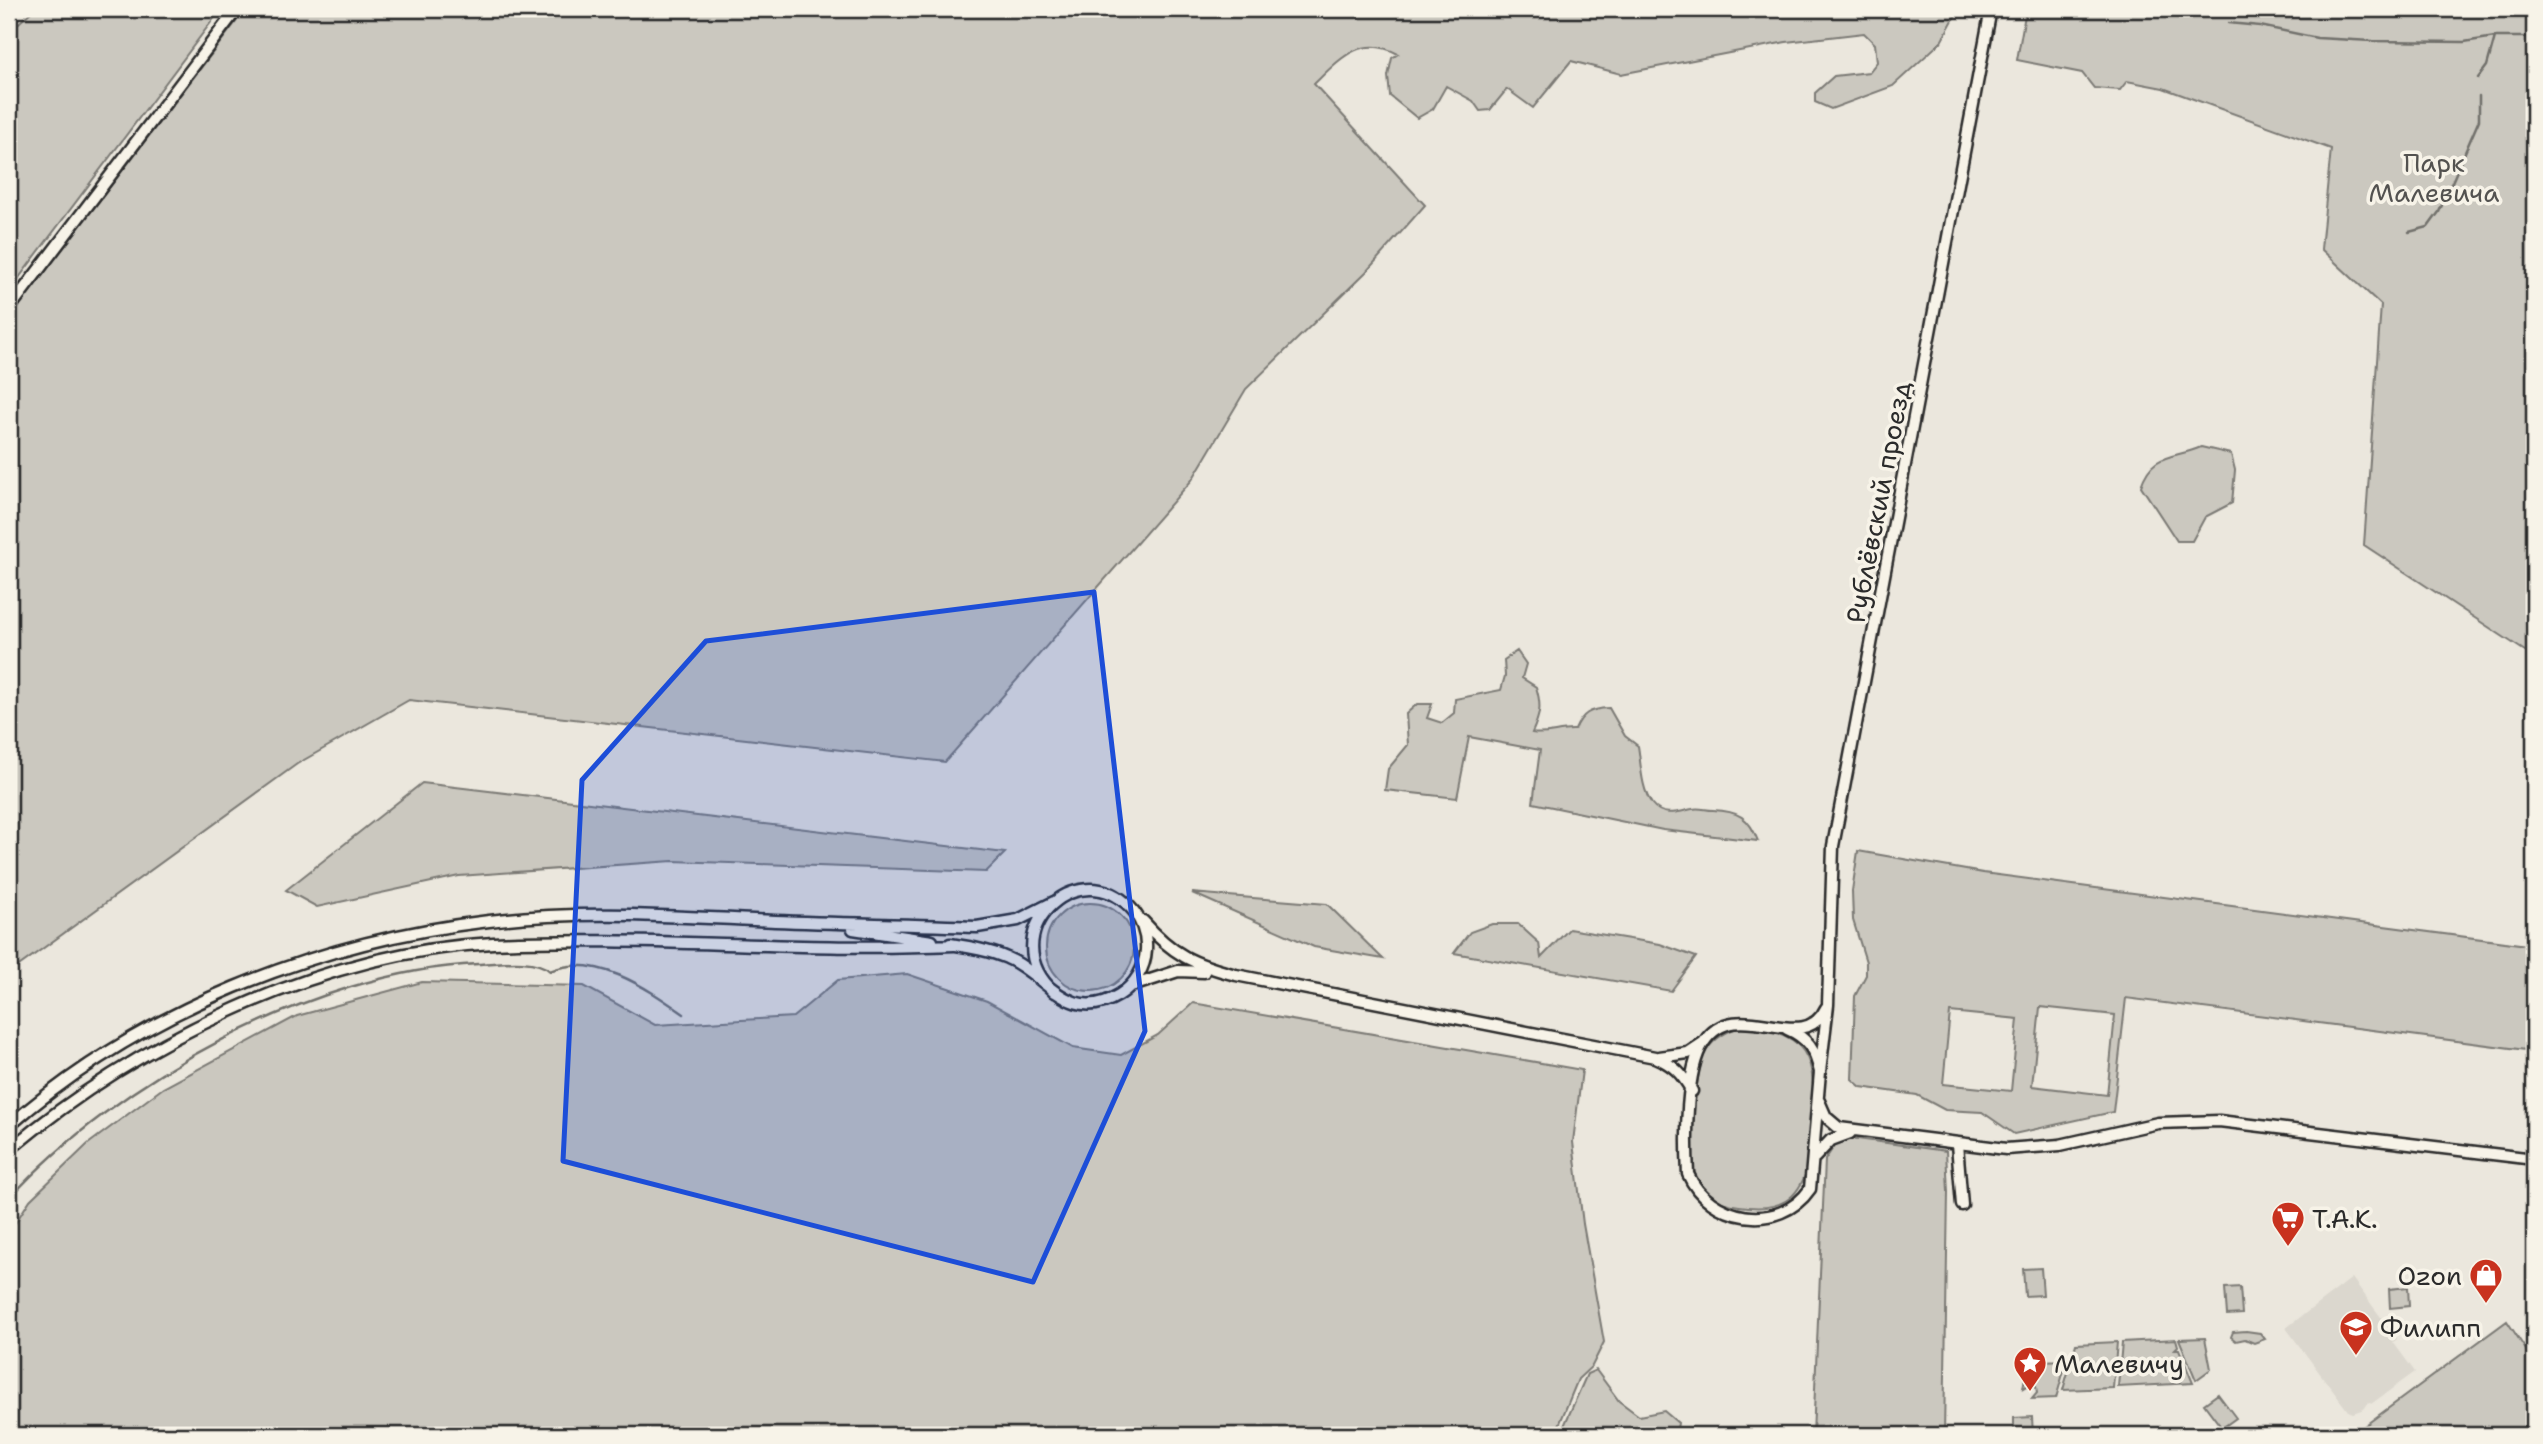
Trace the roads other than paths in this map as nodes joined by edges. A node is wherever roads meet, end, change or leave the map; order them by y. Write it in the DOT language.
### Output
graph roads {
  1 [pos="237,9"];
  2 [pos="1991,9"];
  3 [pos="9,309"];
  4 [pos="1054,902"];
  5 [pos="1131,908"];
  6 [pos="817,923"];
  7 [pos="954,945"];
  8 [pos="1236,975"];
  9 [pos="1054,992"];
  10 [pos="1116,997"];
  11 [pos="1828,1005"];
  12 [pos="1787,1029"];
  13 [pos="1704,1042"];
  14 [pos="1655,1057"];
  15 [pos="1821,1072"];
  16 [pos="63,1084"];
  17 [pos="1692,1091"];
  18 [pos="1819,1101"];
  19 [pos="9,1117"];
  20 [pos="9,1126"];
  21 [pos="1854,1132"];
  22 [pos="1957,1144"];
  23 [pos="9,1150"];
  24 [pos="1814,1158"];
  25 [pos="2534,1159"];
  26 [pos="1962,1205"];
  1 -- 3 [label="street"];
  2 -- 11 [label="street, Рублёвский проезд"];
  4 -- 5 [label="street"];
  4 -- 6 [label="street"];
  4 -- 9 [label="street"];
  5 -- 8 [label="street"];
  5 -- 10 [label="street"];
  6 -- 7 [label="street"];
  6 -- 16 [label="street"];
  7 -- 9 [label="street"];
  7 -- 23 [label="street"];
  8 -- 10 [label="street"];
  8 -- 14 [label="street"];
  9 -- 10 [label="street"];
  11 -- 12 [label="street"];
  11 -- 15 [label="street, Рублёвский проезд"];
  12 -- 13 [label="street"];
  12 -- 15 [label="street"];
  13 -- 14 [label="street"];
  13 -- 17 [label="street"];
  14 -- 17 [label="street"];
  15 -- 18 [label="street"];
  16 -- 19 [label="street"];
  16 -- 20 [label="street"];
  17 -- 24 [label="street"];
  18 -- 21 [label="street"];
  18 -- 24 [label="street"];
  21 -- 22 [label="street"];
  21 -- 24 [label="street"];
  22 -- 25 [label="street"];
  22 -- 26 [label="street"];
}
